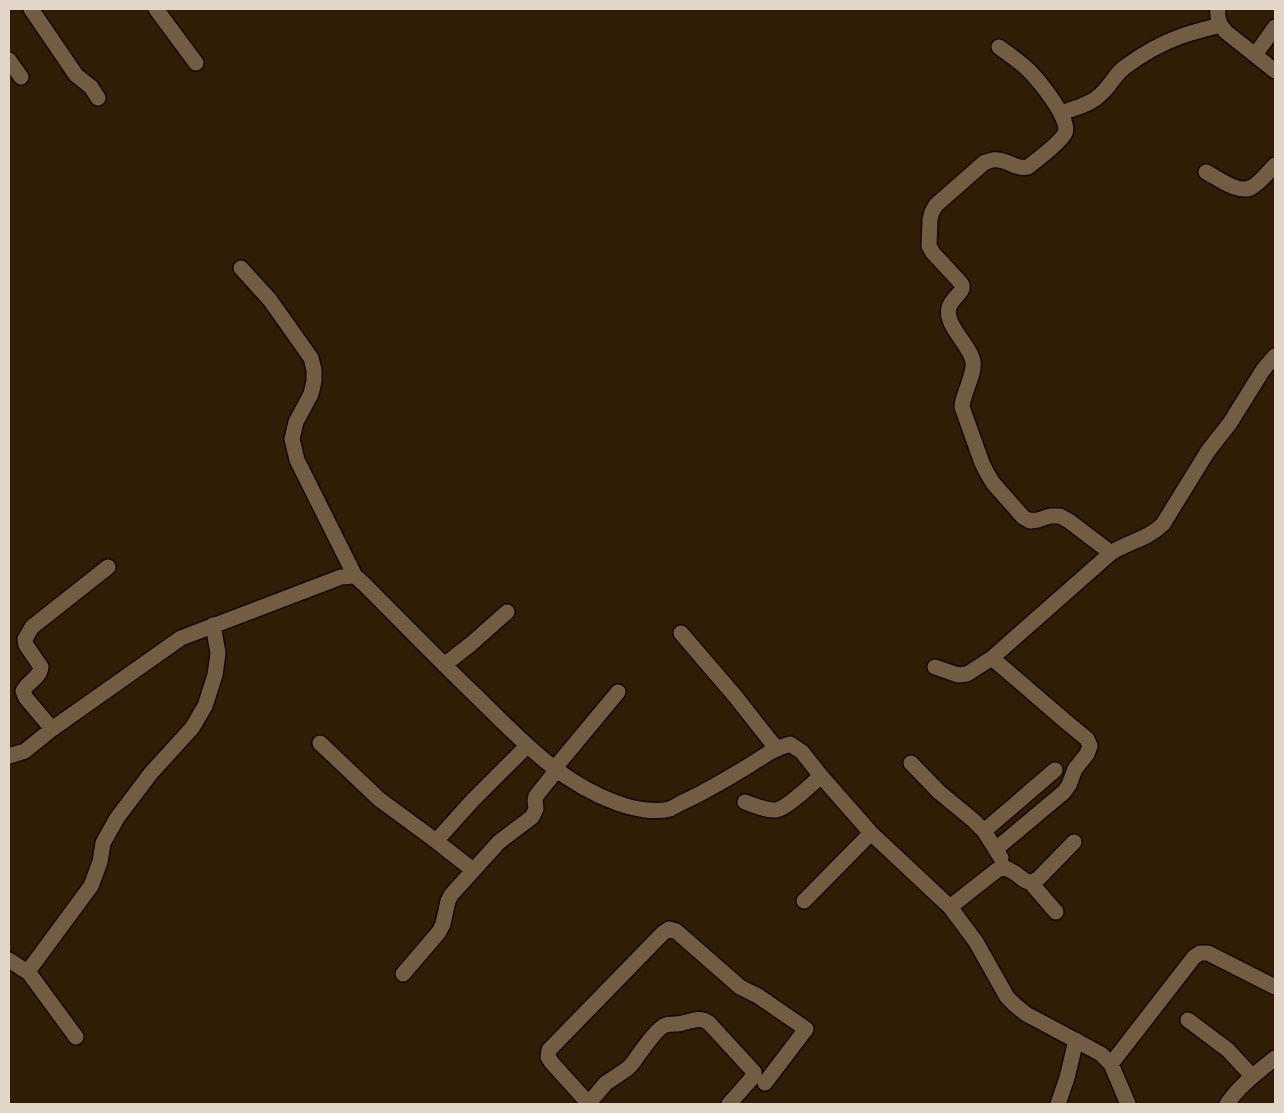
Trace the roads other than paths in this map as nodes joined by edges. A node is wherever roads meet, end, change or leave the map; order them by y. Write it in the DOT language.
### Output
graph roads {
  1 [pos="31,9"];
  2 [pos="156,9"];
  3 [pos="1218,9"];
  4 [pos="1220,25"];
  5 [pos="1275,27"];
  6 [pos="999,47"];
  7 [pos="1255,55"];
  8 [pos="9,60"];
  9 [pos="196,64"];
  10 [pos="1275,71"];
  11 [pos="21,78"];
  12 [pos="98,98"];
  13 [pos="1061,114"];
  14 [pos="1275,166"];
  15 [pos="1206,172"];
  16 [pos="241,268"];
  17 [pos="1275,356"];
  18 [pos="1111,553"];
  19 [pos="108,567"];
  20 [pos="355,576"];
  21 [pos="508,612"];
  22 [pos="213,625"];
  23 [pos="681,633"];
  24 [pos="992,658"];
  25 [pos="444,665"];
  26 [pos="935,668"];
  27 [pos="618,692"];
  28 [pos="52,729"];
  29 [pos="320,743"];
  30 [pos="527,746"];
  31 [pos="776,748"];
  32 [pos="9,756"];
  33 [pos="910,763"];
  34 [pos="555,770"];
  35 [pos="1055,770"];
  36 [pos="820,776"];
  37 [pos="745,802"];
  38 [pos="984,831"];
  39 [pos="871,833"];
  40 [pos="436,841"];
  41 [pos="1074,842"];
  42 [pos="996,849"];
  43 [pos="1006,868"];
  44 [pos="473,870"];
  45 [pos="1031,882"];
  46 [pos="804,901"];
  47 [pos="950,907"];
  48 [pos="1056,912"];
  49 [pos="9,960"];
  50 [pos="29,973"];
  51 [pos="403,974"];
  52 [pos="1275,987"];
  53 [pos="1188,1020"];
  54 [pos="76,1037"];
  55 [pos="1076,1040"];
  56 [pos="1275,1058"];
  57 [pos="1111,1064"];
  58 [pos="1252,1076"];
  59 [pos="764,1083"];
  60 [pos="589,1104"];
  61 [pos="729,1104"];
  62 [pos="1058,1104"];
  63 [pos="1128,1104"];
  64 [pos="1228,1104"];
  1 -- 12 [label="street"];
  2 -- 9 [label="street"];
  3 -- 4 [label="street"];
  4 -- 7 [label="street"];
  4 -- 13 [label="street"];
  5 -- 7 [label="street"];
  6 -- 13 [label="street"];
  7 -- 10 [label="street"];
  8 -- 11 [label="street"];
  13 -- 18 [label="street"];
  14 -- 15 [label="street"];
  16 -- 20 [label="street"];
  17 -- 18 [label="street"];
  18 -- 24 [label="street"];
  19 -- 28 [label="street"];
  20 -- 22 [label="street"];
  20 -- 25 [label="street"];
  21 -- 25 [label="street"];
  22 -- 28 [label="street"];
  22 -- 50 [label="street"];
  23 -- 31 [label="street"];
  24 -- 26 [label="street"];
  24 -- 42 [label="street"];
  25 -- 30 [label="street"];
  27 -- 34 [label="street"];
  28 -- 32 [label="street"];
  29 -- 40 [label="street"];
  30 -- 34 [label="street"];
  30 -- 40 [label="street"];
  31 -- 34 [label="street"];
  31 -- 36 [label="street"];
  33 -- 38 [label="street"];
  34 -- 44 [label="street"];
  35 -- 38 [label="street"];
  36 -- 37 [label="street"];
  36 -- 39 [label="street"];
  38 -- 42 [label="street"];
  39 -- 46 [label="street"];
  39 -- 47 [label="street"];
  40 -- 44 [label="street"];
  41 -- 45 [label="street"];
  42 -- 43 [label="street"];
  43 -- 45 [label="street"];
  43 -- 47 [label="street"];
  44 -- 51 [label="street"];
  45 -- 48 [label="street"];
  47 -- 55 [label="street"];
  49 -- 50 [label="street"];
  50 -- 54 [label="street"];
  52 -- 57 [label="street"];
  53 -- 58 [label="street"];
  55 -- 57 [label="street"];
  55 -- 62 [label="street"];
  56 -- 58 [label="street"];
  57 -- 63 [label="street"];
  58 -- 64 [label="street"];
  59 -- 60 [label="street"];
  60 -- 61 [label="street"];
}
